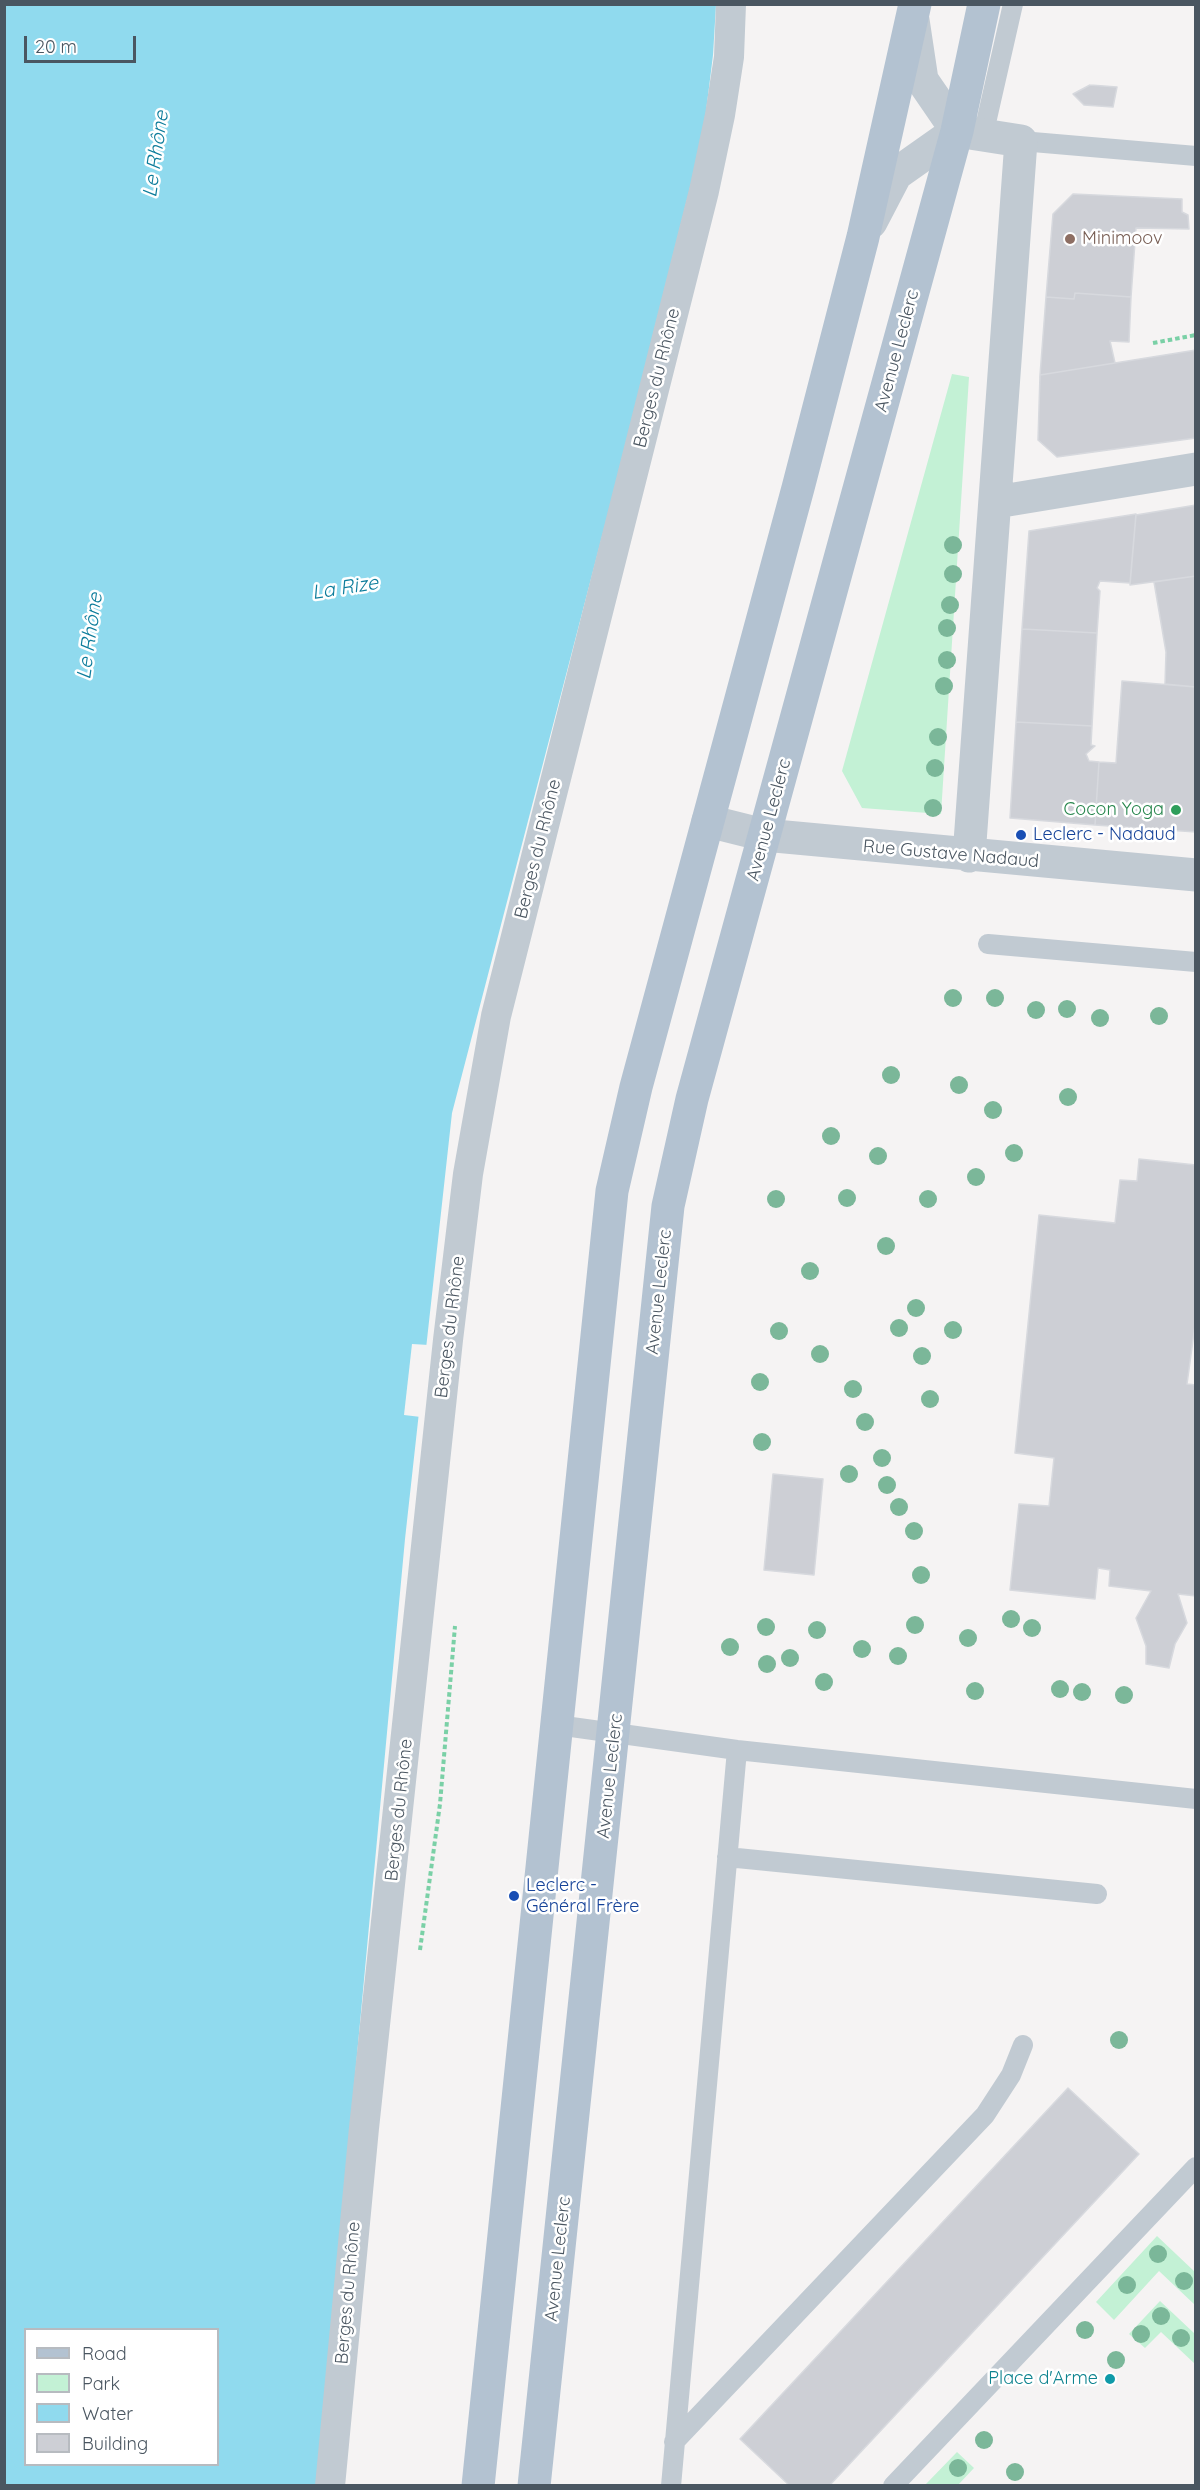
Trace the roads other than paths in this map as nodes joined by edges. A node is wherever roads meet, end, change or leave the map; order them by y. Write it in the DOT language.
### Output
graph roads {
  1 [pos="731,4"];
  2 [pos="984,4"];
  3 [pos="1013,4"];
  4 [pos="914,12"];
  5 [pos="970,134"];
  6 [pos="1021,141"];
  7 [pos="1196,156"];
  8 [pos="863,237"];
  9 [pos="1196,469"];
  10 [pos="996,502"];
  11 [pos="708,821"];
  12 [pos="764,836"];
  13 [pos="969,856"];
  14 [pos="1196,875"];
  15 [pos="988,944"];
  16 [pos="1196,962"];
  17 [pos="557,1725"];
  18 [pos="614,1734"];
  19 [pos="736,1750"];
  20 [pos="1196,1800"];
  21 [pos="727,1857"];
  22 [pos="1097,1894"];
  23 [pos="1023,2045"];
  24 [pos="1196,2166"];
  25 [pos="674,2442"];
  26 [pos="330,2486"];
  27 [pos="478,2486"];
  28 [pos="534,2486"];
  29 [pos="670,2486"];
  30 [pos="893,2486"];
  1 -- 26 [label="street, Berges du Rhône"];
  2 -- 5 [label="main road, Avenue Leclerc"];
  3 -- 5 [label="lane"];
  4 -- 5 [label="street"];
  4 -- 8 [label="main road"];
  5 -- 6 [label="street"];
  5 -- 8 [label="street"];
  5 -- 12 [label="main road, Avenue Leclerc"];
  6 -- 7 [label="lane"];
  6 -- 10 [label="street"];
  8 -- 11 [label="main road"];
  9 -- 10 [label="street"];
  10 -- 13 [label="street"];
  11 -- 12 [label="street, Rue Gustave Nadaud"];
  11 -- 17 [label="main road"];
  12 -- 13 [label="street, Rue Gustave Nadaud"];
  12 -- 18 [label="main road, Avenue Leclerc"];
  13 -- 14 [label="street, Rue Gustave Nadaud"];
  15 -- 16 [label="lane"];
  17 -- 18 [label="lane"];
  17 -- 27 [label="main road"];
  18 -- 19 [label="lane"];
  18 -- 28 [label="main road, Avenue Leclerc"];
  19 -- 20 [label="lane"];
  19 -- 21 [label="lane"];
  21 -- 22 [label="lane"];
  21 -- 25 [label="lane"];
  23 -- 25 [label="lane"];
  24 -- 30 [label="lane"];
  25 -- 29 [label="lane"];
}
